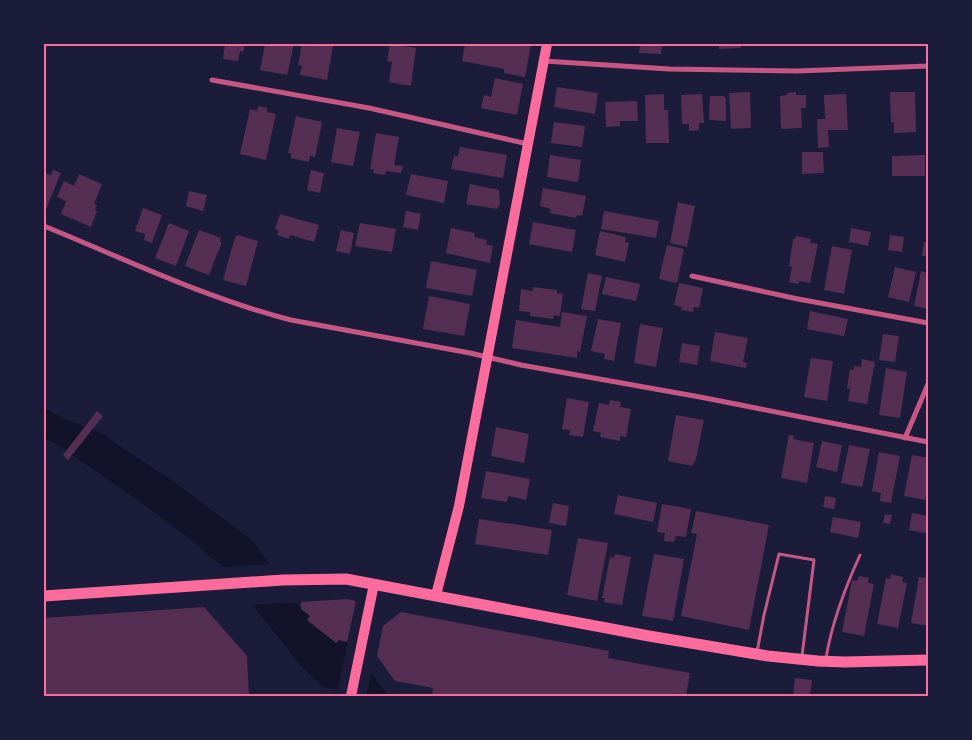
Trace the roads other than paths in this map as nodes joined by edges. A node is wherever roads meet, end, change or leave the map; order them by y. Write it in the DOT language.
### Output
graph roads {
  1 [pos="547,44"];
  2 [pos="544,61"];
  3 [pos="928,66"];
  4 [pos="212,80"];
  5 [pos="528,144"];
  6 [pos="44,226"];
  7 [pos="692,276"];
  8 [pos="928,323"];
  9 [pos="487,358"];
  10 [pos="928,384"];
  11 [pos="906,438"];
  12 [pos="928,442"];
  13 [pos="860,555"];
  14 [pos="374,584"];
  15 [pos="436,595"];
  16 [pos="44,596"];
  17 [pos="757,654"];
  18 [pos="801,659"];
  19 [pos="928,660"];
  20 [pos="825,661"];
  21 [pos="351,696"];
  1 -- 2 [label="main road"];
  2 -- 3 [label="street"];
  2 -- 5 [label="main road"];
  4 -- 5 [label="street"];
  5 -- 9 [label="main road"];
  6 -- 9 [label="street"];
  7 -- 8 [label="street"];
  9 -- 11 [label="street"];
  9 -- 15 [label="main road"];
  10 -- 11 [label="street"];
  11 -- 12 [label="street"];
  13 -- 20 [label="lane"];
  14 -- 15 [label="main road"];
  14 -- 16 [label="main road"];
  14 -- 21 [label="main road"];
  15 -- 17 [label="main road"];
  17 -- 18 [label="main road"];
  17 -- 18 [label="lane"];
  18 -- 20 [label="main road"];
  19 -- 20 [label="main road"];
}
